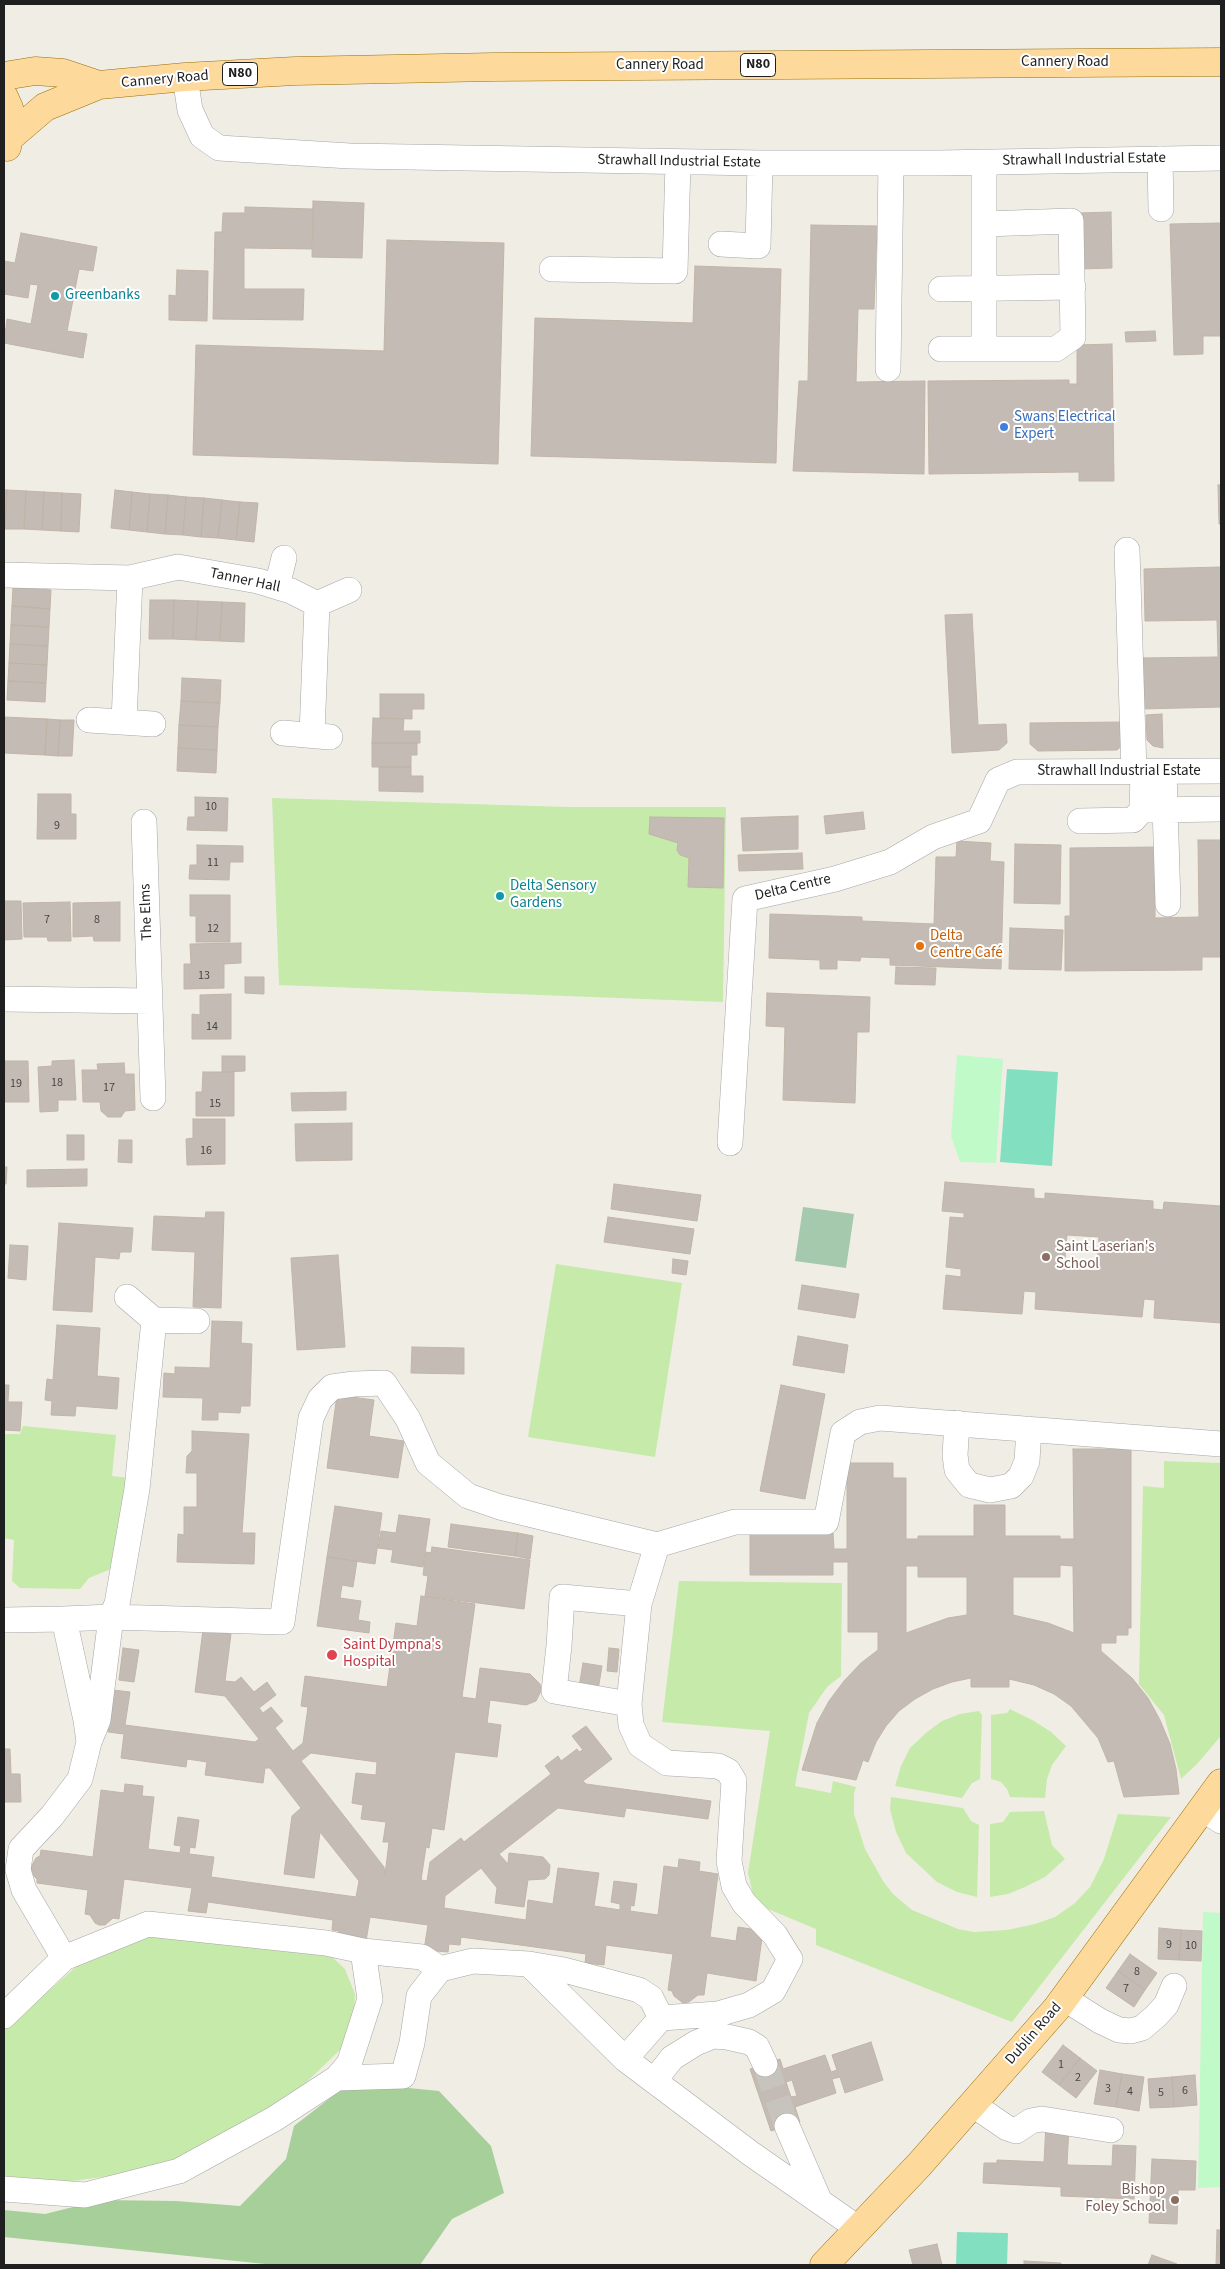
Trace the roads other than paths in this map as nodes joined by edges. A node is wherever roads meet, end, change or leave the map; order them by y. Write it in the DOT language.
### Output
graph roads {
  1 [pos="1221,62"];
  2 [pos="4,76"];
  3 [pos="185,77"];
  4 [pos="99,85"];
  5 [pos="4,97"];
  6 [pos="7,145"];
  7 [pos="1221,158"];
  8 [pos="1160,159"];
  9 [pos="678,162"];
  10 [pos="984,162"];
  11 [pos="760,163"];
  12 [pos="891,163"];
  13 [pos="1161,210"];
  14 [pos="984,224"];
  15 [pos="721,244"];
  16 [pos="552,269"];
  17 [pos="1073,287"];
  18 [pos="941,289"];
  19 [pos="984,289"];
  20 [pos="984,349"];
  21 [pos="940,350"];
  22 [pos="888,369"];
  23 [pos="1127,550"];
  24 [pos="284,558"];
  25 [pos="4,574"];
  26 [pos="130,578"];
  27 [pos="277,586"];
  28 [pos="349,590"];
  29 [pos="317,604"];
  30 [pos="89,720"];
  31 [pos="124,722"];
  32 [pos="154,724"];
  33 [pos="283,733"];
  34 [pos="1017,772"];
  35 [pos="1147,772"];
  36 [pos="1221,772"];
  37 [pos="1221,809"];
  38 [pos="1154,810"];
  39 [pos="144,822"];
  40 [pos="1080,822"];
  41 [pos="1168,904"];
  42 [pos="4,999"];
  43 [pos="150,1001"];
  44 [pos="153,1098"];
  45 [pos="730,1144"];
  46 [pos="127,1297"];
  47 [pos="154,1320"];
  48 [pos="197,1321"];
  49 [pos="957,1423"];
  50 [pos="1029,1429"];
  51 [pos="1221,1444"];
  52 [pos="657,1545"];
  53 [pos="638,1604"];
  54 [pos="111,1617"];
  55 [pos="64,1619"];
  56 [pos="4,1620"];
  57 [pos="629,1704"];
  58 [pos="89,1742"];
  59 [pos="1221,1783"];
  60 [pos="1212,1815"];
  61 [pos="364,1951"];
  62 [pos="64,1958"];
  63 [pos="529,1964"];
  64 [pos="440,1969"];
  65 [pos="1174,1986"];
  66 [pos="1065,1998"];
  67 [pos="4,2016"];
  68 [pos="661,2018"];
  69 [pos="625,2059"];
  70 [pos="764,2064"];
  71 [pos="337,2078"];
  72 [pos="654,2081"];
  73 [pos="972,2104"];
  74 [pos="787,2126"];
  75 [pos="1111,2130"];
  76 [pos="4,2189"];
  77 [pos="820,2202"];
  78 [pos="858,2229"];
  79 [pos="824,2265"];
  1 -- 3 [label="main road, Cannery Road / N80"];
  2 -- 4 [label="main road, Cannery Road / N80"];
  3 -- 4 [label="main road, Cannery Road / N80"];
  3 -- 9 [label="street, Strawhall Industrial Estate"];
  4 -- 6 [label="main road, Cannery Road / N80"];
  5 -- 6 [label="main road, N80"];
  7 -- 8 [label="street, Strawhall Industrial Estate"];
  8 -- 10 [label="street, Strawhall Industrial Estate"];
  8 -- 13 [label="street"];
  9 -- 11 [label="street, Strawhall Industrial Estate"];
  9 -- 16 [label="street"];
  10 -- 12 [label="street, Strawhall Industrial Estate"];
  10 -- 14 [label="street"];
  11 -- 12 [label="street, Strawhall Industrial Estate"];
  11 -- 15 [label="street"];
  12 -- 22 [label="street"];
  14 -- 17 [label="street"];
  14 -- 19 [label="street"];
  17 -- 19 [label="street"];
  17 -- 20 [label="street"];
  18 -- 19 [label="street"];
  19 -- 20 [label="street"];
  20 -- 21 [label="street"];
  23 -- 35 [label="street"];
  24 -- 27 [label="street"];
  25 -- 26 [label="street, Tanner Hall"];
  26 -- 27 [label="street, Tanner Hall"];
  26 -- 31 [label="street"];
  27 -- 29 [label="street, Tanner Hall"];
  28 -- 29 [label="street"];
  29 -- 33 [label="street"];
  30 -- 31 [label="street"];
  31 -- 32 [label="street"];
  34 -- 35 [label="street, Strawhall Industrial Estate"];
  34 -- 45 [label="street, Delta Centre"];
  35 -- 36 [label="street, Strawhall Industrial Estate"];
  35 -- 38 [label="street"];
  37 -- 38 [label="street"];
  38 -- 40 [label="street"];
  38 -- 41 [label="street"];
  39 -- 43 [label="street, The Elms"];
  42 -- 43 [label="street"];
  43 -- 44 [label="street, The Elms"];
  46 -- 47 [label="street"];
  47 -- 48 [label="street"];
  47 -- 54 [label="street"];
  49 -- 50 [label="street"];
  49 -- 50 [label="street"];
  49 -- 52 [label="street"];
  50 -- 51 [label="street"];
  52 -- 53 [label="street"];
  52 -- 54 [label="street"];
  53 -- 57 [label="street"];
  53 -- 57 [label="street"];
  54 -- 55 [label="street"];
  54 -- 58 [label="street"];
  55 -- 56 [label="street"];
  55 -- 58 [label="street"];
  57 -- 68 [label="street"];
  58 -- 62 [label="street"];
  59 -- 60 [label="main road, Dublin Road"];
  60 -- 66 [label="main road, Dublin Road"];
  61 -- 62 [label="street"];
  61 -- 64 [label="street"];
  61 -- 71 [label="street"];
  62 -- 67 [label="street"];
  63 -- 64 [label="street"];
  63 -- 68 [label="street"];
  63 -- 69 [label="street"];
  64 -- 71 [label="street"];
  65 -- 66 [label="street"];
  66 -- 73 [label="main road, Dublin Road"];
  68 -- 69 [label="street"];
  69 -- 72 [label="street"];
  70 -- 72 [label="street"];
  71 -- 76 [label="street"];
  72 -- 77 [label="street"];
  73 -- 75 [label="street"];
  73 -- 78 [label="main road, Dublin Road"];
  74 -- 77 [label="street"];
  77 -- 78 [label="street"];
  78 -- 79 [label="main road, Dublin Road"];
}
